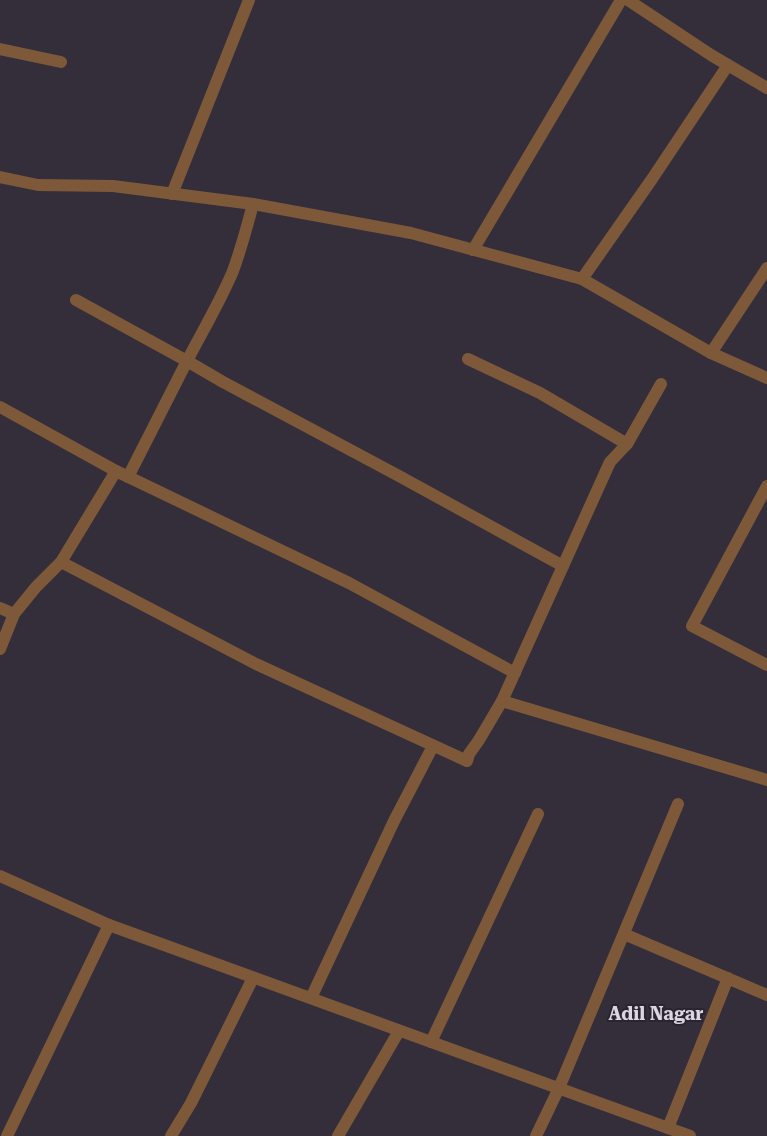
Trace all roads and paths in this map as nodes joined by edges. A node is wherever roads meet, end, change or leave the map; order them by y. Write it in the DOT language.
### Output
graph roads {
  1 [pos="249,0"];
  2 [pos="621,0"];
  3 [pos="628,0"];
  4 [pos="0,49"];
  5 [pos="61,62"];
  6 [pos="728,65"];
  7 [pos="767,88"];
  8 [pos="0,177"];
  9 [pos="172,194"];
  10 [pos="252,204"];
  11 [pos="473,250"];
  12 [pos="767,268"];
  13 [pos="582,279"];
  14 [pos="76,300"];
  15 [pos="711,353"];
  16 [pos="468,359"];
  17 [pos="187,361"];
  18 [pos="767,378"];
  19 [pos="662,384"];
  20 [pos="0,408"];
  21 [pos="627,444"];
  22 [pos="116,471"];
  23 [pos="128,477"];
  24 [pos="767,486"];
  25 [pos="61,562"];
  26 [pos="563,566"];
  27 [pos="0,608"];
  28 [pos="14,614"];
  29 [pos="0,649"];
  30 [pos="767,665"];
  31 [pos="515,673"];
  32 [pos="502,702"];
  33 [pos="433,746"];
  34 [pos="767,780"];
  35 [pos="678,804"];
  36 [pos="538,814"];
  37 [pos="1,878"];
  38 [pos="110,925"];
  39 [pos="624,934"];
  40 [pos="253,978"];
  41 [pos="728,978"];
  42 [pos="767,995"];
  43 [pos="310,998"];
  44 [pos="399,1030"];
  45 [pos="431,1042"];
  46 [pos="559,1088"];
  47 [pos="668,1128"];
  48 [pos="7,1136"];
  49 [pos="171,1136"];
  50 [pos="338,1136"];
  51 [pos="536,1136"];
  52 [pos="690,1136"];
  1 -- 9 [label="street"];
  2 -- 11 [label="street"];
  3 -- 6 [label="street"];
  4 -- 5 [label="street"];
  6 -- 7 [label="street"];
  6 -- 13 [label="street"];
  8 -- 9 [label="street"];
  9 -- 10 [label="street"];
  10 -- 11 [label="street"];
  10 -- 17 [label="street"];
  11 -- 13 [label="street"];
  12 -- 15 [label="street"];
  13 -- 15 [label="street"];
  14 -- 17 [label="street"];
  15 -- 18 [label="street"];
  16 -- 21 [label="street"];
  17 -- 23 [label="street"];
  17 -- 26 [label="street"];
  19 -- 21 [label="street"];
  20 -- 22 [label="street"];
  21 -- 26 [label="street"];
  22 -- 23 [label="street"];
  22 -- 25 [label="street"];
  23 -- 31 [label="street"];
  24 -- 30 [label="street"];
  25 -- 28 [label="street"];
  25 -- 33 [label="street"];
  26 -- 31 [label="street"];
  27 -- 28 [label="street"];
  28 -- 29 [label="street"];
  31 -- 32 [label="street"];
  32 -- 33 [label="street"];
  32 -- 34 [label="street"];
  33 -- 43 [label="street"];
  35 -- 39 [label="street"];
  36 -- 45 [label="street"];
  37 -- 38 [label="street"];
  38 -- 40 [label="street"];
  38 -- 48 [label="street"];
  39 -- 41 [label="street"];
  39 -- 46 [label="street"];
  40 -- 43 [label="street"];
  40 -- 49 [label="street"];
  41 -- 42 [label="street"];
  41 -- 47 [label="street"];
  43 -- 44 [label="street"];
  44 -- 45 [label="street"];
  44 -- 50 [label="street"];
  45 -- 46 [label="street"];
  46 -- 47 [label="street"];
  46 -- 51 [label="street"];
  47 -- 52 [label="street"];
}
